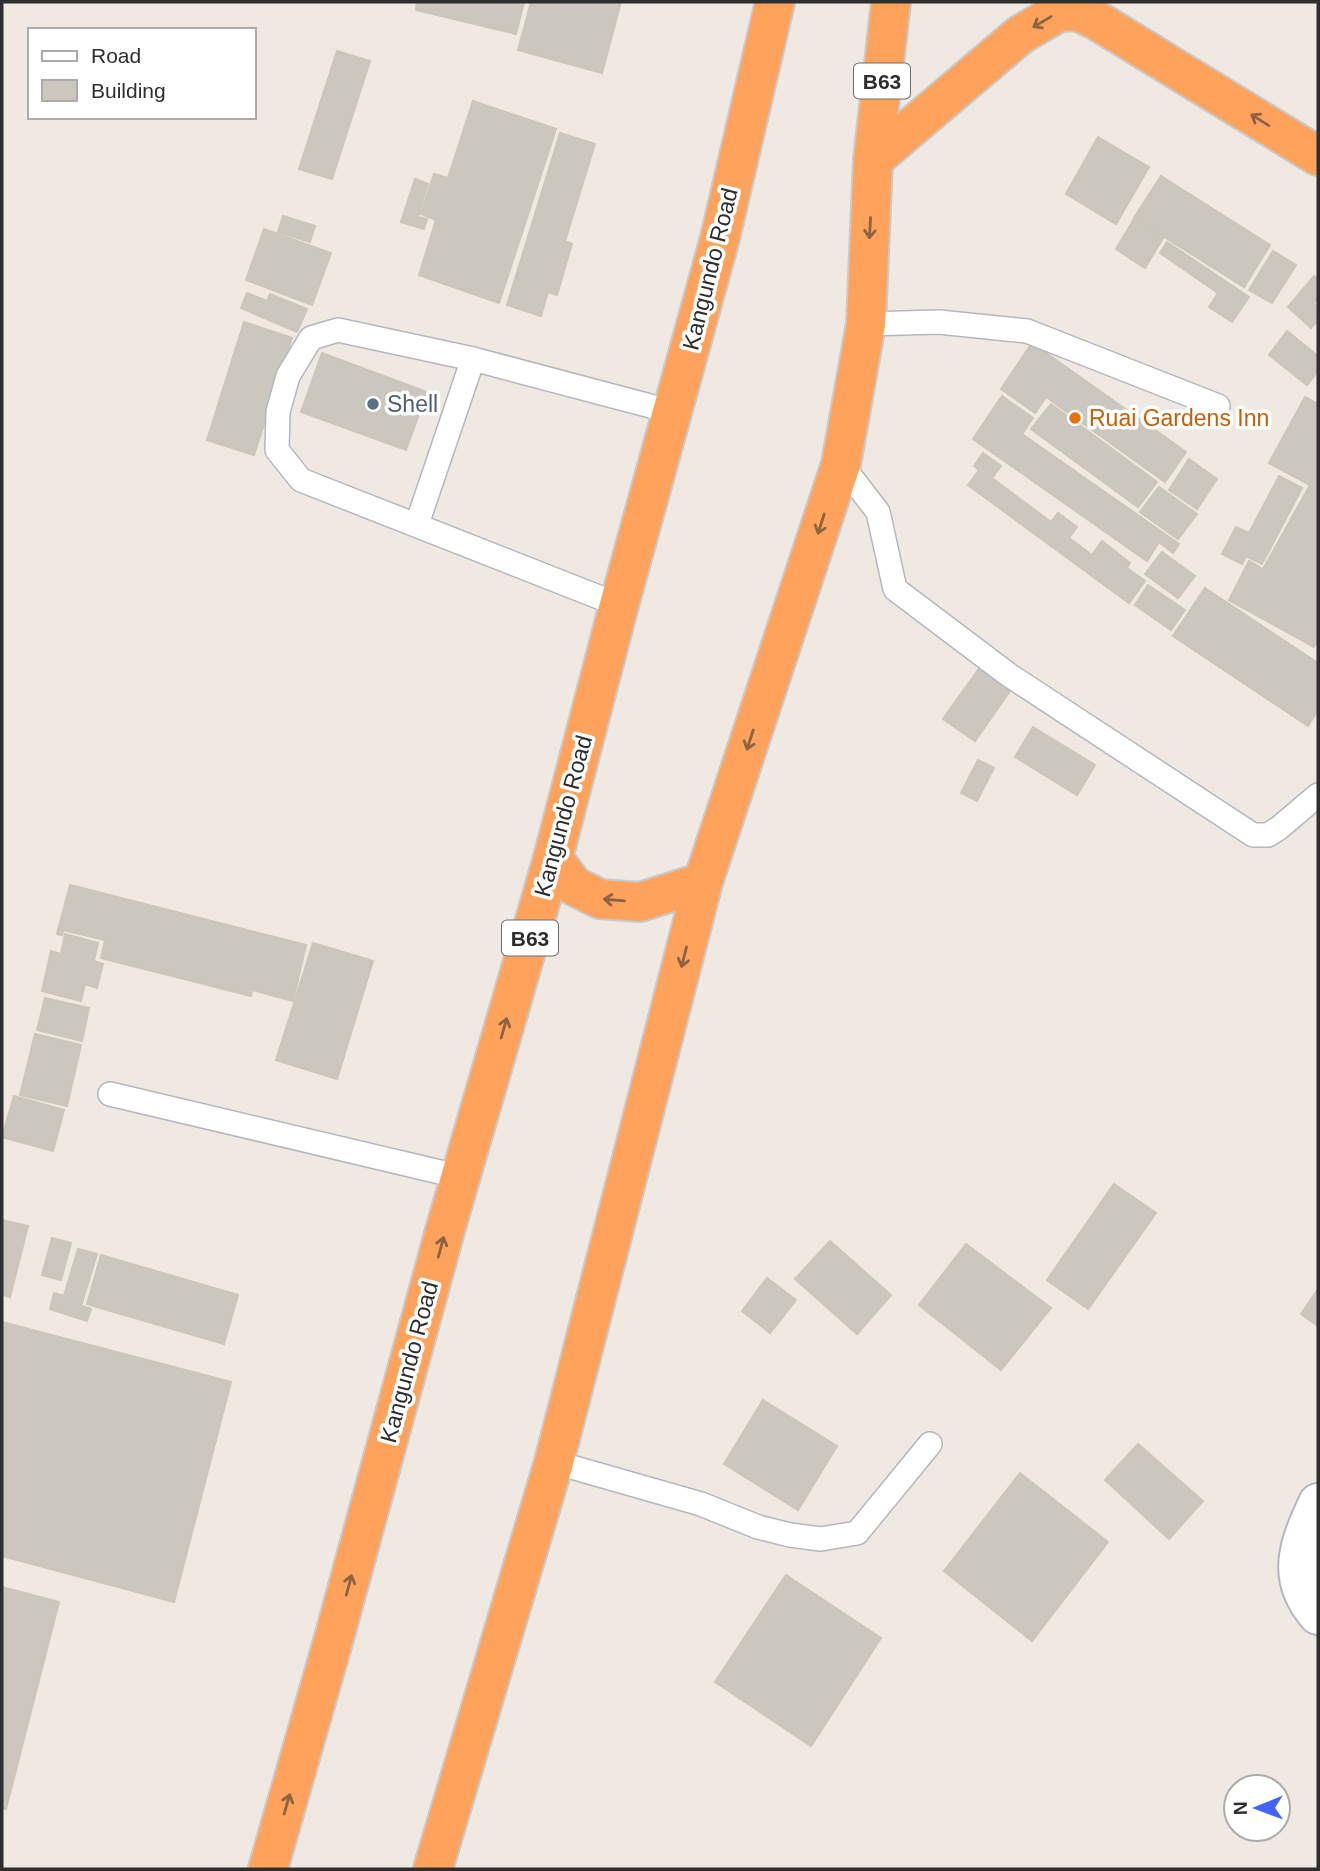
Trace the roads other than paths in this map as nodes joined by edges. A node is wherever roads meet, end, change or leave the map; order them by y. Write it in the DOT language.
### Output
graph roads {
  1 [pos="775,2"];
  2 [pos="891,2"];
  3 [pos="1318,156"];
  4 [pos="873,160"];
  5 [pos="866,324"];
  6 [pos="472,359"];
  7 [pos="1218,406"];
  8 [pos="673,412"];
  9 [pos="841,464"];
  10 [pos="417,524"];
  11 [pos="619,605"];
  12 [pos="1318,796"];
  13 [pos="553,858"];
  14 [pos="703,882"];
  15 [pos="110,1094"];
  16 [pos="461,1177"];
  17 [pos="930,1444"];
  18 [pos="554,1462"];
  19 [pos="1318,1503"];
  20 [pos="1318,1615"];
  21 [pos="268,1869"];
  22 [pos="433,1869"];
  1 -- 8 [label="highway, Kangundo Road / B63"];
  2 -- 4 [label="highway, B63"];
  3 -- 4 [label="highway, one-way"];
  4 -- 5 [label="highway, B63, one-way"];
  5 -- 7 [label="lane"];
  5 -- 9 [label="highway, B63"];
  6 -- 8 [label="lane"];
  6 -- 10 [label="lane"];
  6 -- 10 [label="lane"];
  8 -- 11 [label="highway, Kangundo Road / B63"];
  9 -- 12 [label="lane"];
  9 -- 14 [label="highway, B63, one-way"];
  10 -- 11 [label="lane"];
  11 -- 13 [label="highway, Kangundo Road / B63"];
  14 -- 13 [label="highway, one-way"];
  16 -- 13 [label="highway, Kangundo Road / B63, one-way"];
  14 -- 18 [label="highway, B63, one-way"];
  15 -- 16 [label="lane"];
  21 -- 16 [label="highway, Kangundo Road / B63, one-way"];
  17 -- 18 [label="lane"];
  18 -- 22 [label="highway, B63"];
  19 -- 20 [label="street"];
}
